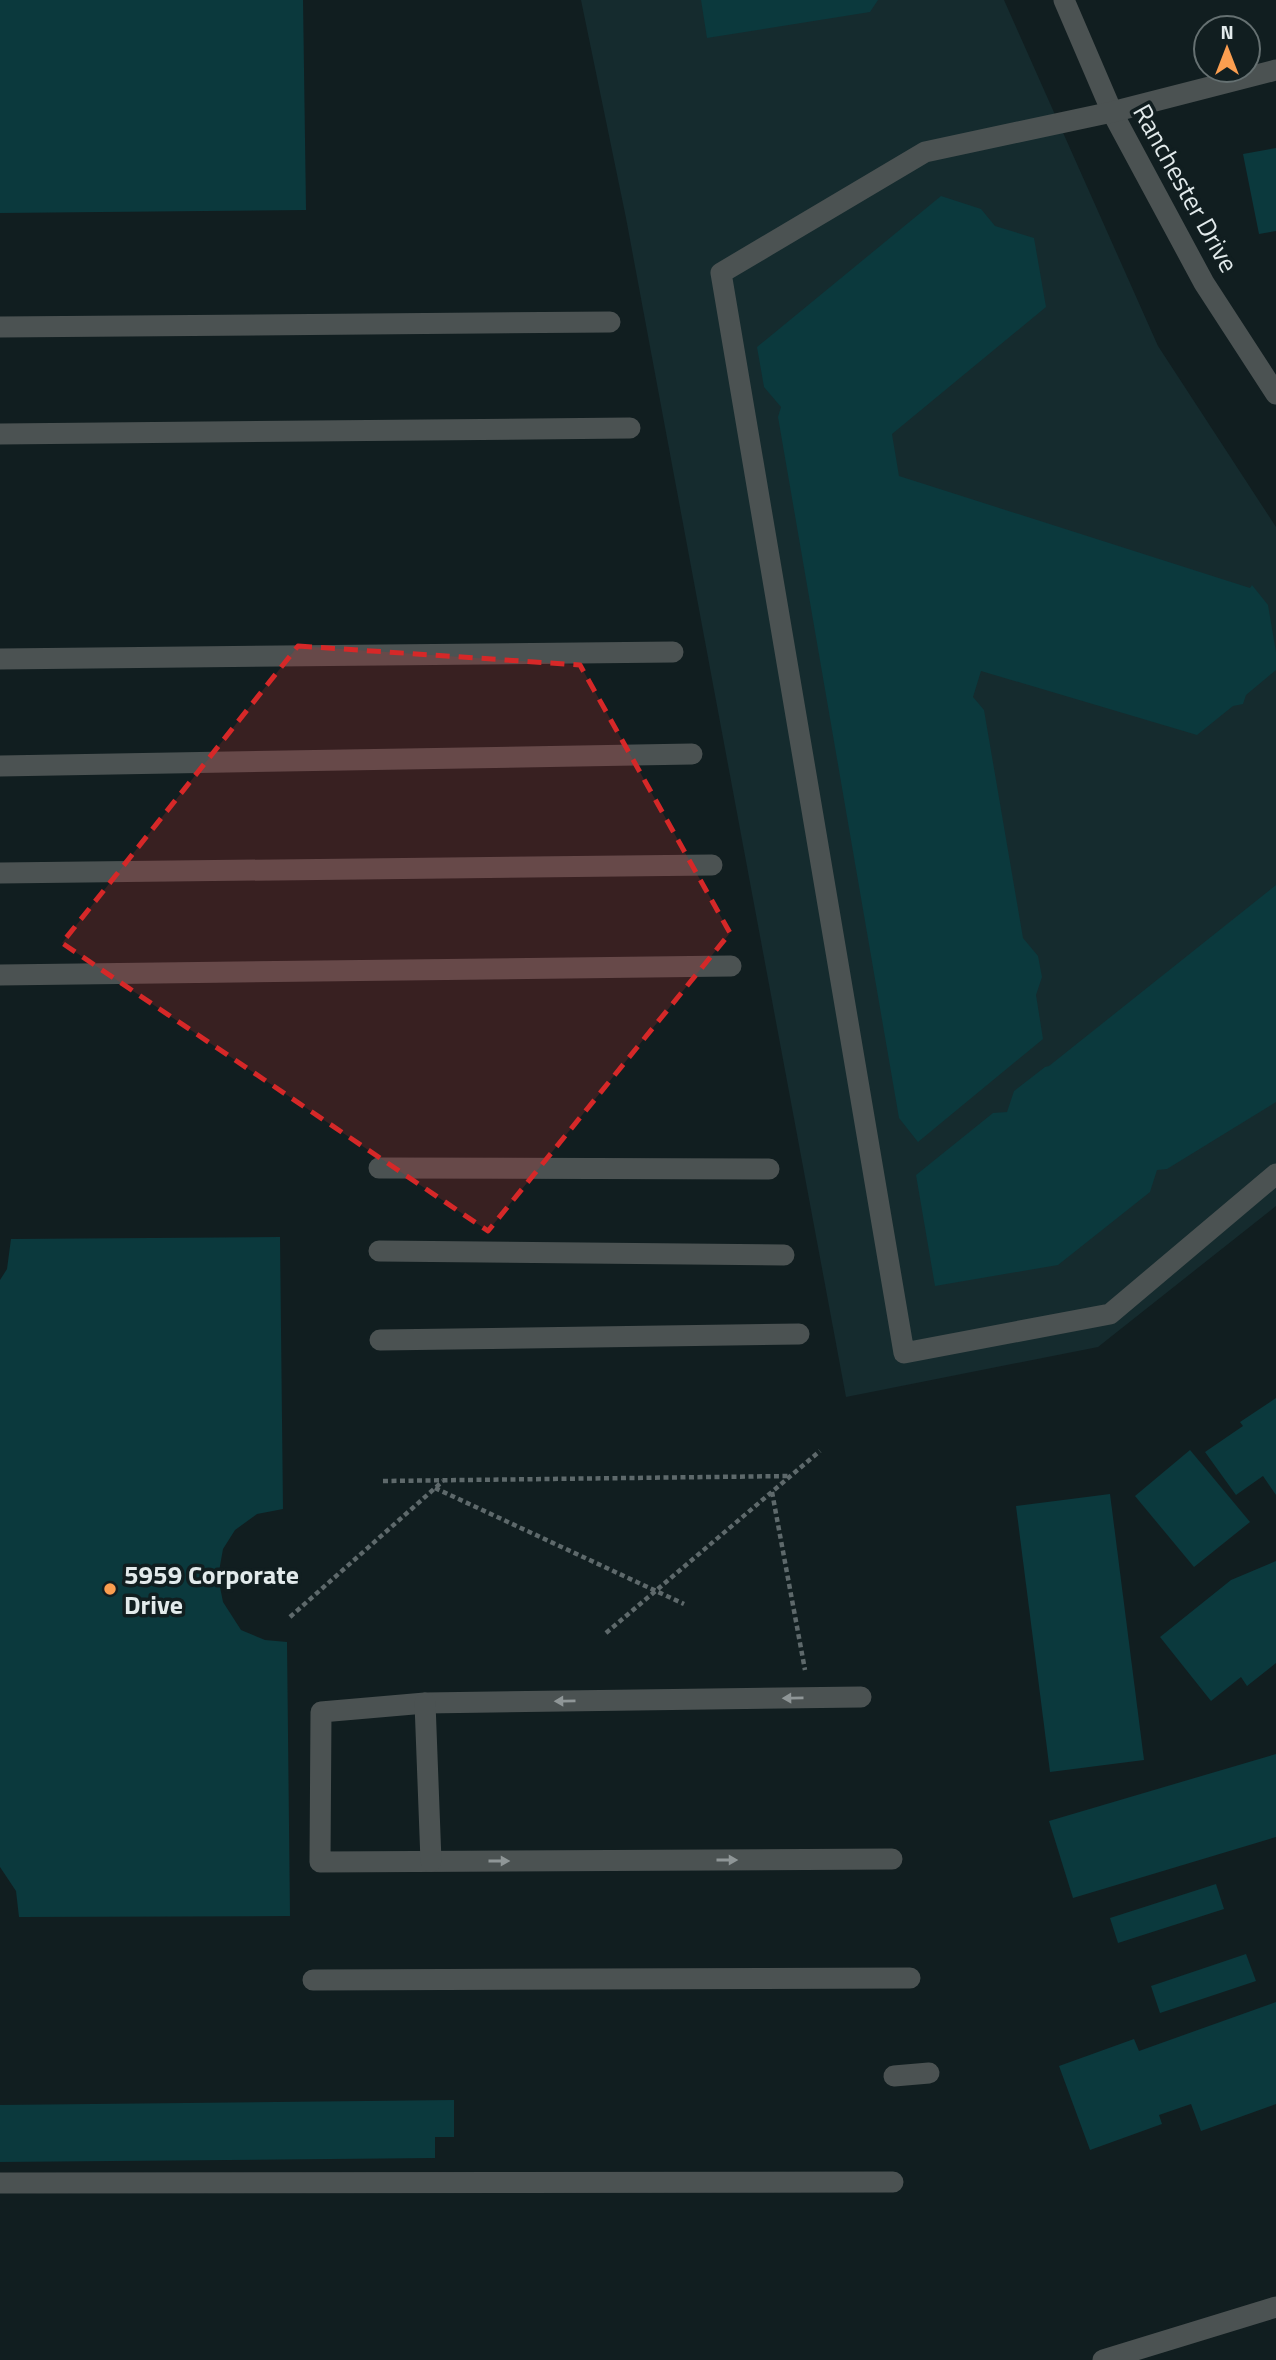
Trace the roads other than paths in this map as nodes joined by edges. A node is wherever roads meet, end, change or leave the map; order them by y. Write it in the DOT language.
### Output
graph roads {
  1 [pos="1064,0"];
  2 [pos="1276,70"];
  3 [pos="1112,112"];
  4 [pos="610,322"];
  5 [pos="0,327"];
  6 [pos="1276,394"];
  7 [pos="630,428"];
  8 [pos="0,434"];
  9 [pos="673,652"];
  10 [pos="0,659"];
  11 [pos="692,754"];
  12 [pos="0,766"];
  13 [pos="712,866"];
  14 [pos="0,873"];
  15 [pos="731,966"];
  16 [pos="0,975"];
  17 [pos="379,1168"];
  18 [pos="769,1169"];
  19 [pos="1276,1174"];
  20 [pos="379,1251"];
  21 [pos="784,1255"];
  22 [pos="799,1334"];
  23 [pos="380,1340"];
  24 [pos="861,1697"];
  25 [pos="425,1703"];
  26 [pos="891,1859"];
  27 [pos="431,1861"];
  28 [pos="910,1978"];
  29 [pos="313,1979"];
  30 [pos="929,2073"];
  31 [pos="894,2076"];
  32 [pos="893,2182"];
  33 [pos="0,2183"];
  34 [pos="1276,2307"];
  35 [pos="1103,2360"];
  1 -- 3 [label="street, Ranchester Drive"];
  2 -- 3 [label="street"];
  3 -- 6 [label="street, Ranchester Drive"];
  3 -- 19 [label="street"];
  4 -- 5 [label="street"];
  7 -- 8 [label="street"];
  9 -- 10 [label="street"];
  11 -- 12 [label="street"];
  13 -- 14 [label="street"];
  15 -- 16 [label="street"];
  17 -- 18 [label="street"];
  20 -- 21 [label="street"];
  22 -- 23 [label="street"];
  24 -- 25 [label="street, one-way"];
  25 -- 27 [label="street"];
  25 -- 27 [label="street"];
  27 -- 26 [label="street, one-way"];
  28 -- 29 [label="street"];
  30 -- 31 [label="street"];
  32 -- 33 [label="street"];
  34 -- 35 [label="street"];
}
